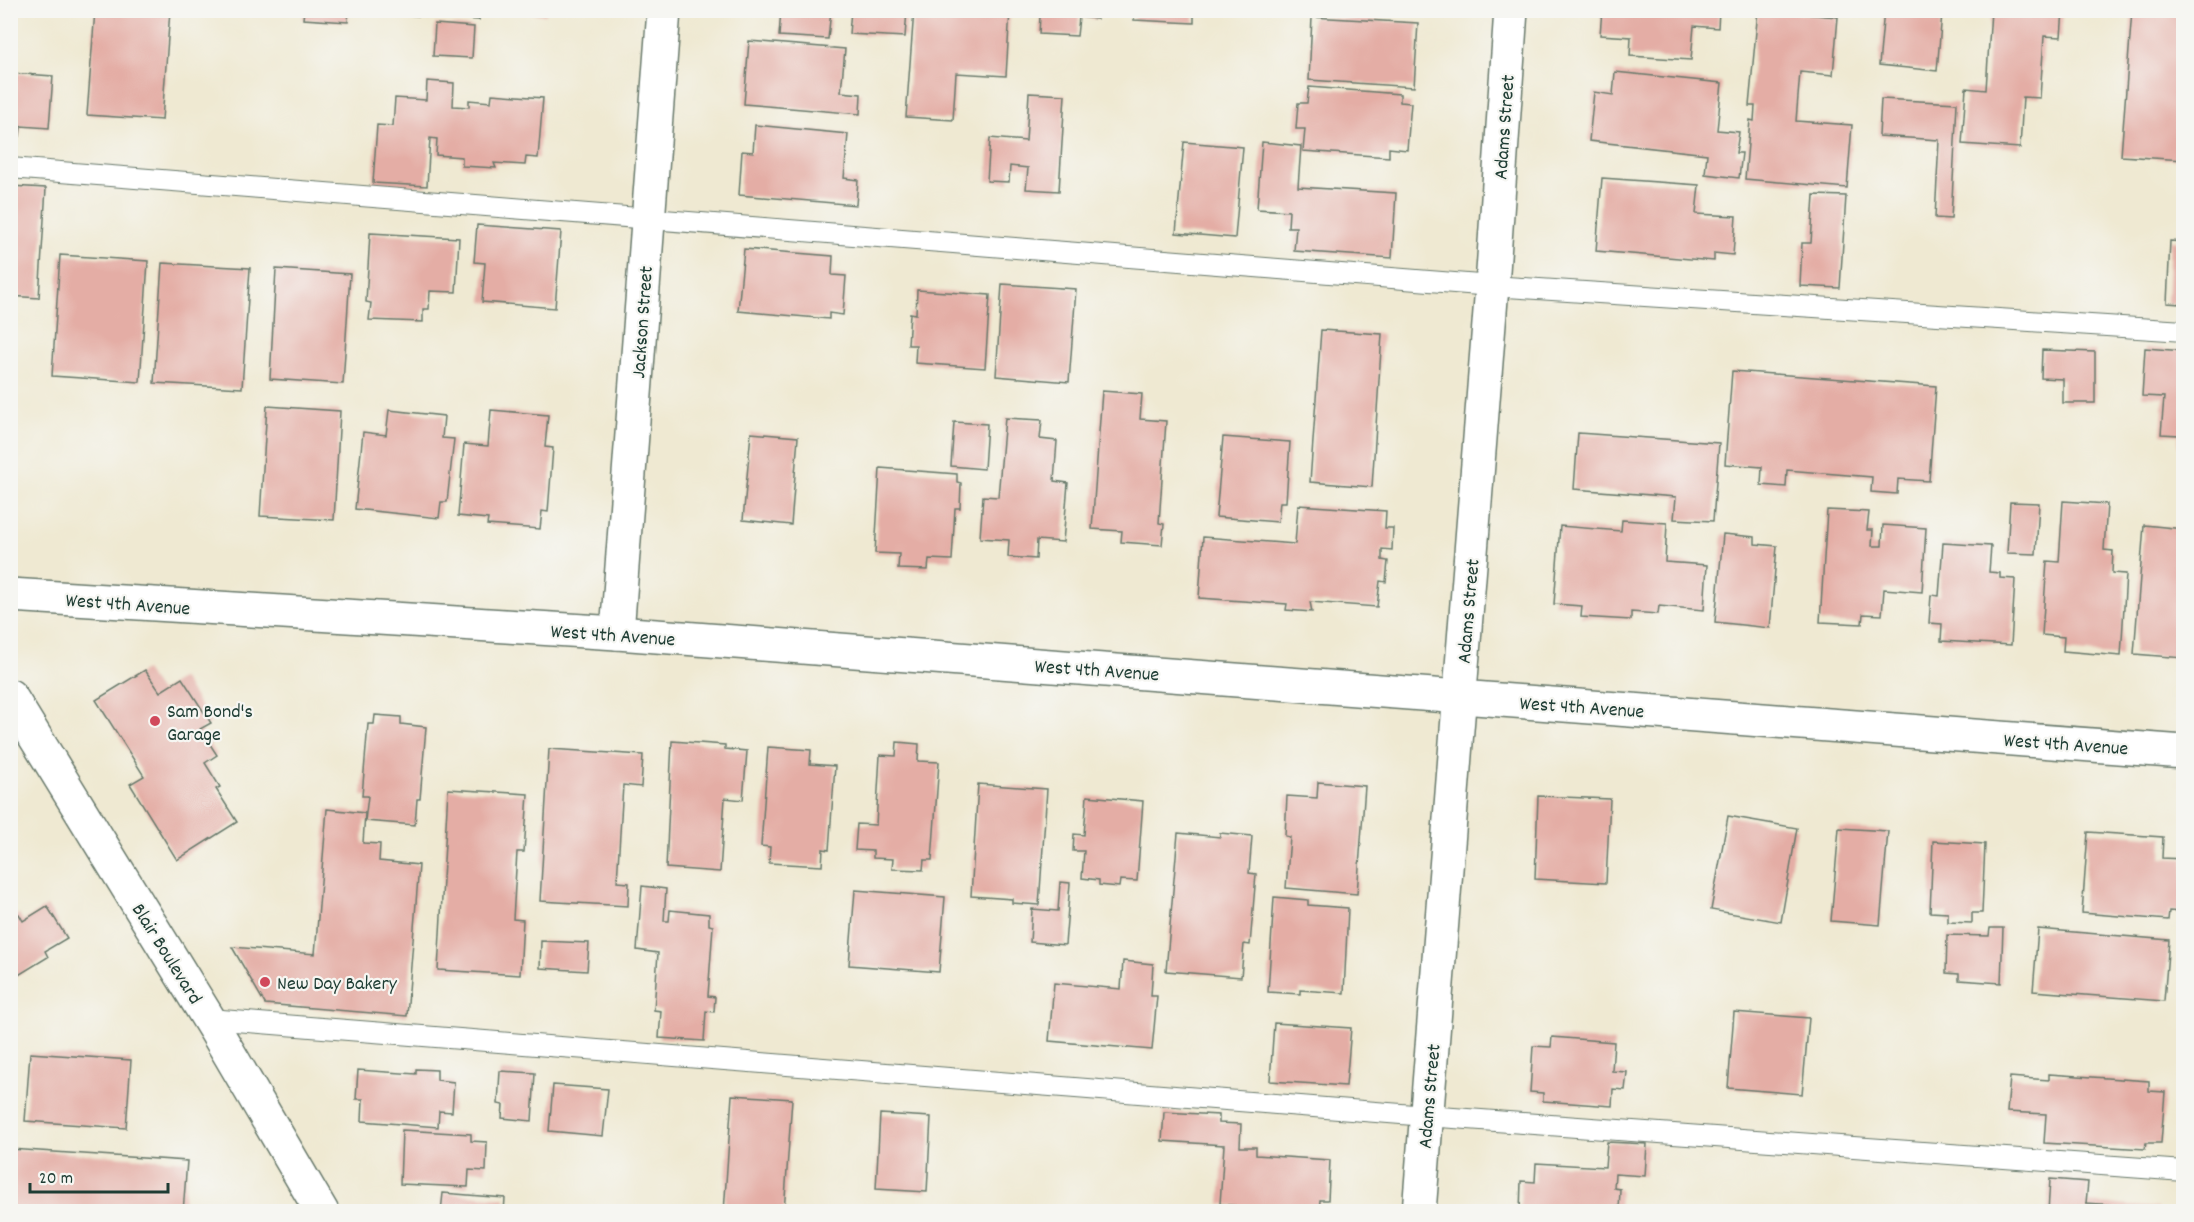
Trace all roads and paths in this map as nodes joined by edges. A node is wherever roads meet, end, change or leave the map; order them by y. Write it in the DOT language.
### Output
graph roads {
  1 [pos="664,10"];
  2 [pos="1511,10"];
  3 [pos="10,168"];
  4 [pos="649,219"];
  5 [pos="1492,286"];
  6 [pos="2184,331"];
  7 [pos="10,596"];
  8 [pos="617,633"];
  9 [pos="10,696"];
  10 [pos="1460,697"];
  11 [pos="2184,752"];
  12 [pos="209,1019"];
  13 [pos="1426,1116"];
  14 [pos="2184,1172"];
  15 [pos="322,1212"];
  16 [pos="1419,1212"];
  1 -- 4 [label="street, Jackson Street"];
  2 -- 5 [label="street, Adams Street"];
  3 -- 4 [label="lane"];
  4 -- 5 [label="lane"];
  4 -- 8 [label="street, Jackson Street"];
  5 -- 6 [label="lane"];
  5 -- 10 [label="street, Adams Street"];
  7 -- 8 [label="street, West 4th Avenue"];
  8 -- 10 [label="street, West 4th Avenue"];
  9 -- 12 [label="street, Blair Boulevard"];
  10 -- 11 [label="street, West 4th Avenue"];
  10 -- 13 [label="street, Adams Street"];
  12 -- 13 [label="lane"];
  12 -- 15 [label="street, Blair Boulevard"];
  13 -- 14 [label="lane"];
  13 -- 16 [label="street, Adams Street"];
}
